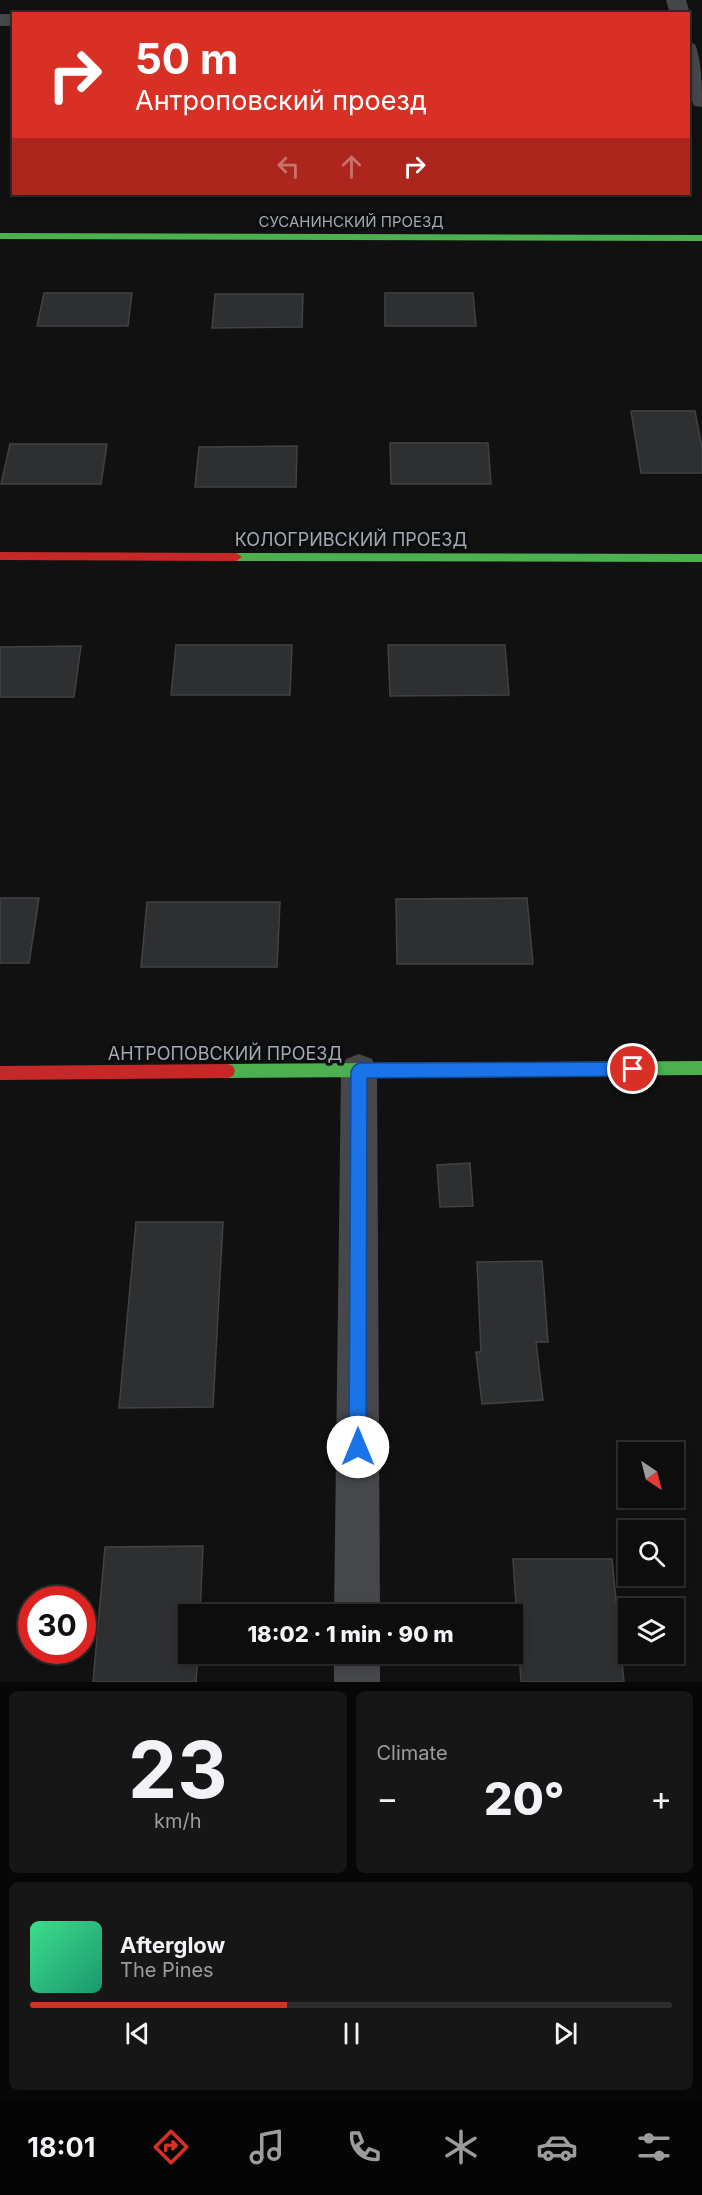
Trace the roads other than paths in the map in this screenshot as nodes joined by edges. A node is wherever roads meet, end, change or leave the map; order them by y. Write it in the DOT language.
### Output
graph roads {
  1 [pos="690,56"];
  2 [pos="702,101"];
  3 [pos="0,236"];
  4 [pos="702,238"];
  5 [pos="0,556"];
  6 [pos="702,558"];
  7 [pos="702,1068"];
  8 [pos="359,1071"];
  9 [pos="0,1073"];
  10 [pos="357,1604"];
  11 [pos="357,1664"];
  12 [pos="357,1682"];
  1 -- 2 [label="street"];
  3 -- 4 [label="street, СУСАНИНСКИЙ ПРОЕЗД"];
  5 -- 6 [label="street, КОЛОГРИВСКИЙ ПРОЕЗД"];
  7 -- 8 [label="street, АНТРОПОВСКИЙ ПРОЕЗД"];
  8 -- 9 [label="street, АНТРОПОВСКИЙ ПРОЕЗД"];
  8 -- 10 [label="street"];
  11 -- 12 [label="street"];
}
